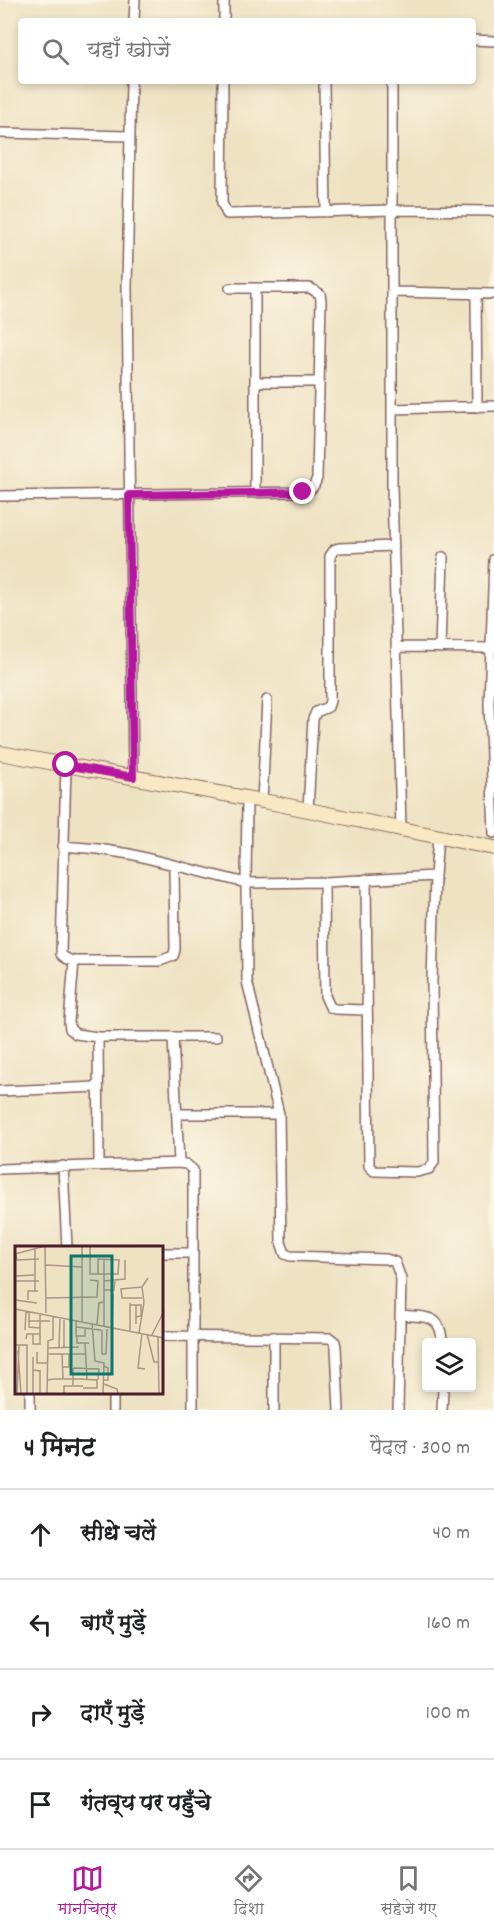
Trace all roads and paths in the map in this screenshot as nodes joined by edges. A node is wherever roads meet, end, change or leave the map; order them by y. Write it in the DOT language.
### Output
graph roads {
  1 [pos="135,0"];
  2 [pos="224,0"];
  3 [pos="134,18"];
  4 [pos="224,18"];
  5 [pos="476,40"];
  6 [pos="494,41"];
  7 [pos="131,84"];
  8 [pos="223,84"];
  9 [pos="324,84"];
  10 [pos="392,84"];
  11 [pos="0,133"];
  12 [pos="129,136"];
  13 [pos="393,210"];
  14 [pos="494,211"];
  15 [pos="326,212"];
  16 [pos="230,288"];
  17 [pos="255,288"];
  18 [pos="393,292"];
  19 [pos="476,294"];
  20 [pos="494,294"];
  21 [pos="255,382"];
  22 [pos="319,382"];
  23 [pos="494,406"];
  24 [pos="477,407"];
  25 [pos="392,409"];
  26 [pos="255,493"];
  27 [pos="0,495"];
  28 [pos="129,495"];
  29 [pos="394,546"];
  30 [pos="443,557"];
  31 [pos="494,559"];
  32 [pos="396,647"];
  33 [pos="440,648"];
  34 [pos="492,648"];
  35 [pos="267,700"];
  36 [pos="0,753"];
  37 [pos="66,765"];
  38 [pos="133,777"];
  39 [pos="247,799"];
  40 [pos="262,801"];
  41 [pos="308,810"];
  42 [pos="401,829"];
  43 [pos="494,833"];
  44 [pos="438,837"];
  45 [pos="63,846"];
  46 [pos="494,848"];
  47 [pos="174,866"];
  48 [pos="435,876"];
  49 [pos="366,879"];
  50 [pos="324,882"];
  51 [pos="246,883"];
  52 [pos="75,961"];
  53 [pos="366,1010"];
  54 [pos="98,1037"];
  55 [pos="173,1037"];
  56 [pos="216,1037"];
  57 [pos="98,1087"];
  58 [pos="0,1090"];
  59 [pos="177,1114"];
  60 [pos="279,1114"];
  61 [pos="179,1163"];
  62 [pos="99,1165"];
  63 [pos="63,1166"];
  64 [pos="0,1168"];
  65 [pos="67,1246"];
  66 [pos="164,1253"];
  67 [pos="192,1253"];
  68 [pos="400,1315"];
  69 [pos="164,1336"];
  70 [pos="193,1336"];
  71 [pos="274,1337"];
  72 [pos="442,1338"];
  73 [pos="443,1392"];
  74 [pos="194,1410"];
  75 [pos="274,1410"];
  76 [pos="339,1410"];
  77 [pos="398,1410"];
  78 [pos="442,1410"];
  1 -- 3 [label="street"];
  2 -- 4 [label="street"];
  5 -- 6 [label="street"];
  7 -- 12 [label="street"];
  8 -- 15 [label="street"];
  9 -- 15 [label="street"];
  10 -- 13 [label="street"];
  11 -- 12 [label="street"];
  12 -- 28 [label="street"];
  13 -- 14 [label="street"];
  13 -- 15 [label="street"];
  13 -- 18 [label="street"];
  16 -- 17 [label="street"];
  17 -- 21 [label="street"];
  17 -- 22 [label="street"];
  18 -- 19 [label="street"];
  18 -- 25 [label="street"];
  19 -- 20 [label="street"];
  19 -- 24 [label="street"];
  21 -- 22 [label="street"];
  21 -- 26 [label="street"];
  22 -- 26 [label="street"];
  23 -- 24 [label="street"];
  24 -- 25 [label="street"];
  25 -- 29 [label="street"];
  26 -- 28 [label="street"];
  27 -- 28 [label="street"];
  28 -- 38 [label="street"];
  29 -- 32 [label="street"];
  29 -- 41 [label="street"];
  30 -- 33 [label="street"];
  31 -- 34 [label="street"];
  32 -- 33 [label="street"];
  32 -- 42 [label="street"];
  33 -- 34 [label="street"];
  34 -- 43 [label="street"];
  35 -- 40 [label="street"];
  36 -- 37 [label="street"];
  37 -- 38 [label="street"];
  37 -- 45 [label="street"];
  38 -- 39 [label="street"];
  39 -- 40 [label="street"];
  39 -- 51 [label="street"];
  40 -- 41 [label="street"];
  41 -- 42 [label="street"];
  42 -- 44 [label="street"];
  44 -- 46 [label="street"];
  44 -- 48 [label="street"];
  45 -- 47 [label="street"];
  45 -- 52 [label="street"];
  47 -- 51 [label="street"];
  47 -- 52 [label="street"];
  48 -- 49 [label="street"];
  48 -- 53 [label="street"];
  49 -- 50 [label="street"];
  49 -- 53 [label="street"];
  50 -- 51 [label="street"];
  50 -- 53 [label="street"];
  51 -- 60 [label="street"];
  52 -- 54 [label="street"];
  54 -- 55 [label="street"];
  54 -- 57 [label="street"];
  55 -- 56 [label="street"];
  55 -- 59 [label="street"];
  57 -- 58 [label="street"];
  57 -- 62 [label="street"];
  59 -- 60 [label="street"];
  59 -- 61 [label="street"];
  60 -- 68 [label="street"];
  61 -- 62 [label="street"];
  61 -- 67 [label="street"];
  62 -- 63 [label="street"];
  63 -- 64 [label="street"];
  63 -- 65 [label="street"];
  66 -- 67 [label="street"];
  67 -- 70 [label="street"];
  68 -- 72 [label="street"];
  68 -- 77 [label="street"];
  69 -- 70 [label="street"];
  70 -- 71 [label="street"];
  70 -- 74 [label="street"];
  71 -- 75 [label="street"];
  71 -- 76 [label="street"];
  73 -- 78 [label="street"];
}
